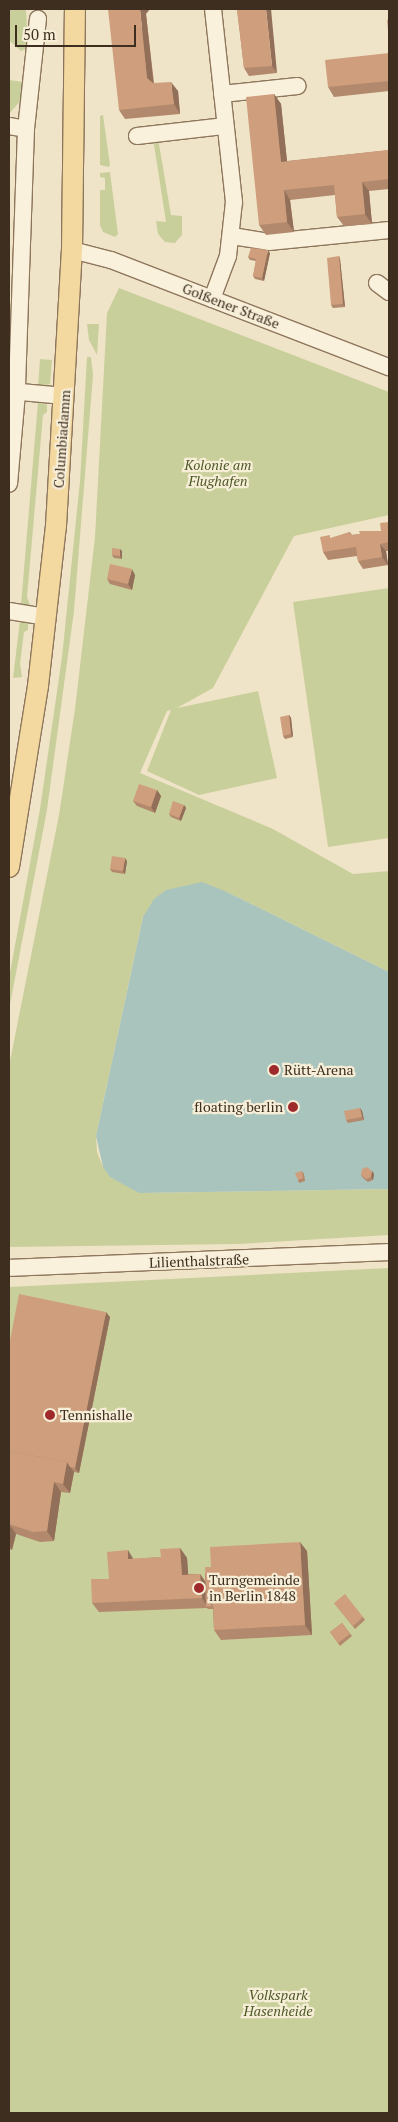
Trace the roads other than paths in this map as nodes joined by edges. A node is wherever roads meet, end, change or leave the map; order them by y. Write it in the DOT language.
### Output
graph roads {
  1 [pos="75,9"];
  2 [pos="213,9"];
  3 [pos="38,19"];
  4 [pos="298,86"];
  5 [pos="222,94"];
  6 [pos="9,126"];
  7 [pos="226,126"];
  8 [pos="26,129"];
  9 [pos="137,136"];
  10 [pos="389,230"];
  11 [pos="232,236"];
  12 [pos="72,250"];
  13 [pos="212,299"];
  14 [pos="389,358"];
  15 [pos="372,360"];
  16 [pos="389,367"];
  17 [pos="13,392"];
  18 [pos="65,396"];
  19 [pos="9,484"];
  20 [pos="9,611"];
  21 [pos="46,617"];
  22 [pos="9,867"];
  23 [pos="389,1252"];
  24 [pos="9,1268"];
  1 -- 12 [label="main road, Columbiadamm"];
  2 -- 5 [label="street"];
  3 -- 8 [label="street"];
  4 -- 5 [label="street"];
  5 -- 7 [label="street"];
  6 -- 8 [label="street"];
  7 -- 9 [label="street"];
  7 -- 11 [label="street"];
  8 -- 17 [label="street"];
  10 -- 11 [label="street"];
  11 -- 13 [label="street"];
  12 -- 13 [label="street, Golßener Straße"];
  12 -- 18 [label="main road, Columbiadamm"];
  13 -- 15 [label="street, Golßener Straße"];
  14 -- 15 [label="street, Golßener Straße"];
  15 -- 16 [label="street"];
  17 -- 18 [label="street"];
  17 -- 19 [label="street"];
  18 -- 21 [label="main road, Columbiadamm"];
  20 -- 21 [label="street"];
  21 -- 22 [label="main road, Columbiadamm"];
  23 -- 24 [label="street, Lilienthalstraße"];
}
